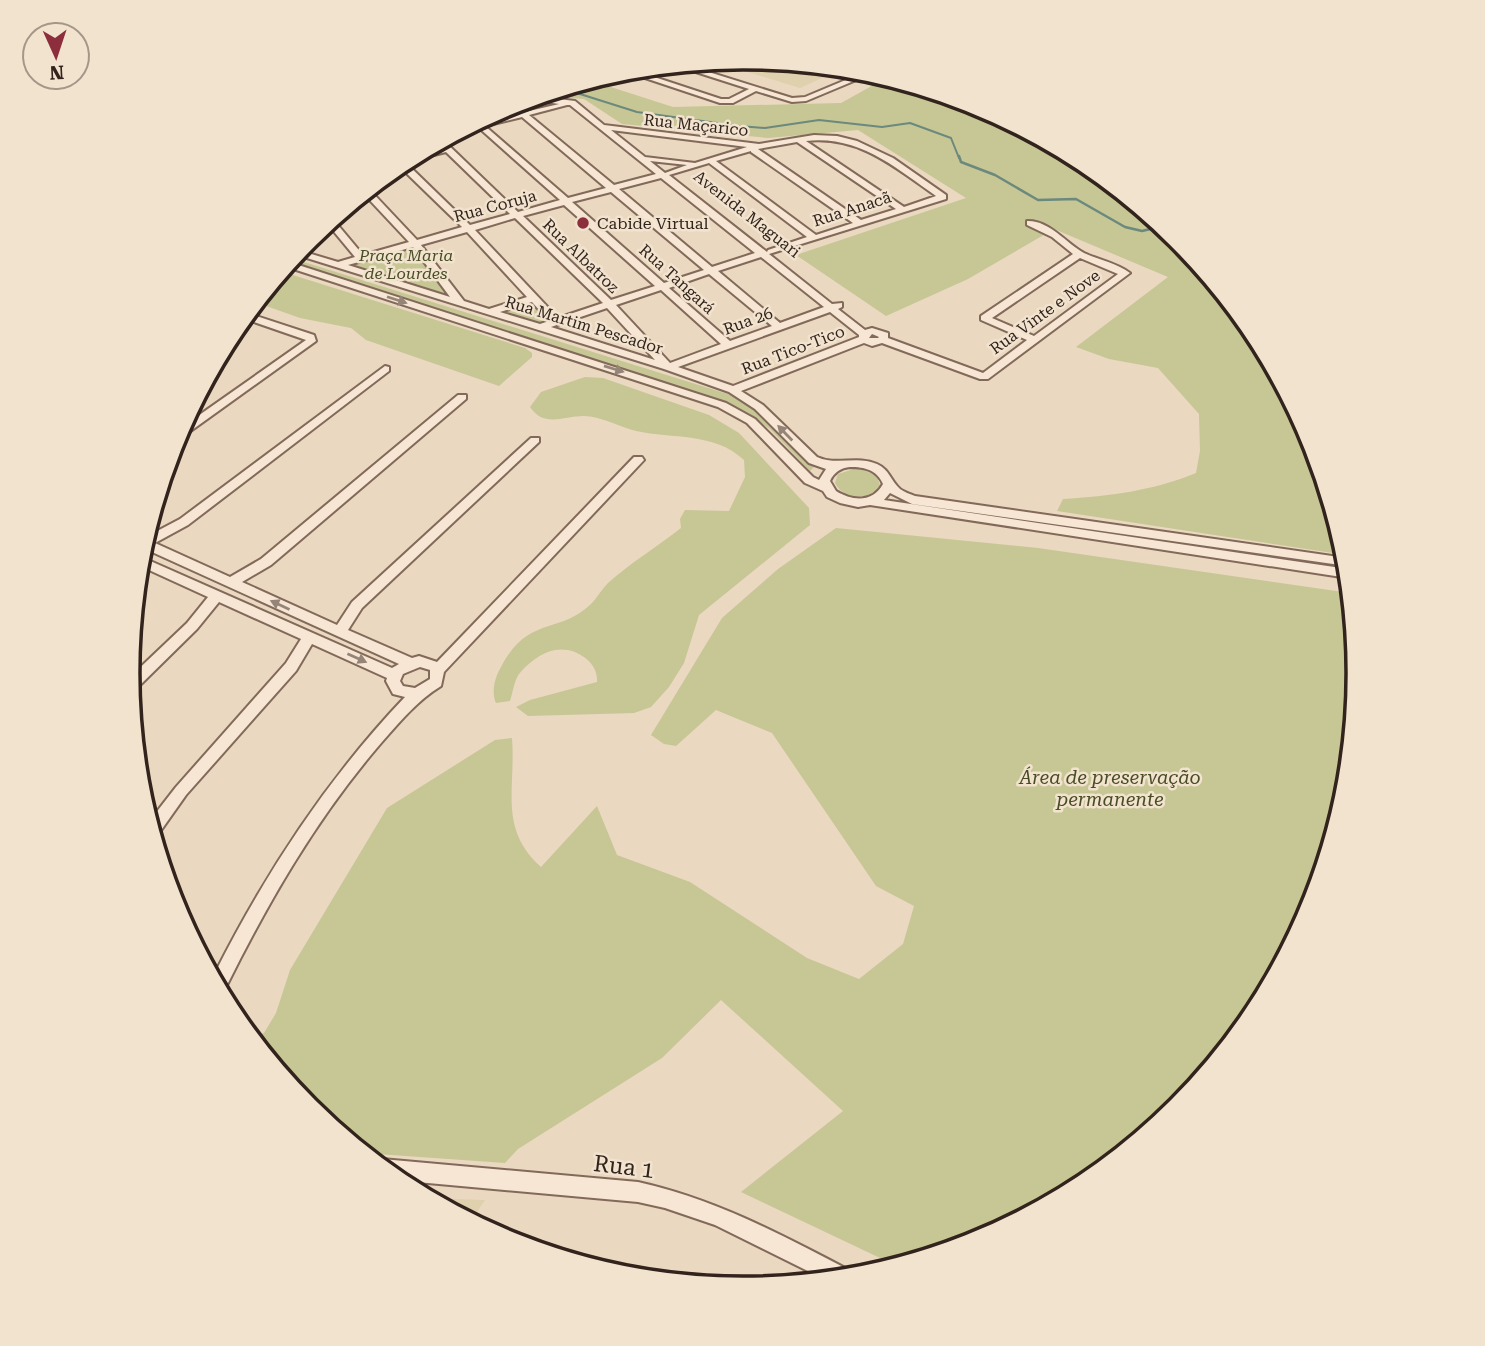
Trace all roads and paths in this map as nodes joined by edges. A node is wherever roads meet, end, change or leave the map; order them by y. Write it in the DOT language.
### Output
graph roads {
  1 [pos="700,71"];
  2 [pos="650,78"];
  3 [pos="850,80"];
  4 [pos="755,89"];
  5 [pos="553,101"];
  6 [pos="572,103"];
  7 [pos="524,115"];
  8 [pos="504,120"];
  9 [pos="484,128"];
  10 [pos="612,131"];
  11 [pos="798,139"];
  12 [pos="764,146"];
  13 [pos="448,149"];
  14 [pos="754,150"];
  15 [pos="441,151"];
  16 [pos="648,158"];
  17 [pos="711,161"];
  18 [pos="699,164"];
  19 [pos="410,170"];
  20 [pos="665,174"];
  21 [pos="614,188"];
  22 [pos="372,197"];
  23 [pos="943,197"];
  24 [pos="566,201"];
  25 [pos="903,210"];
  26 [pos="516,215"];
  27 [pos="1030,223"];
  28 [pos="861,224"];
  29 [pos="336,228"];
  30 [pos="468,228"];
  31 [pos="814,238"];
  32 [pos="414,242"];
  33 [pos="765,253"];
  34 [pos="1079,254"];
  35 [pos="308,256"];
  36 [pos="360,257"];
  37 [pos="337,265"];
  38 [pos="296,267"];
  39 [pos="711,270"];
  40 [pos="660,286"];
  41 [pos="533,298"];
  42 [pos="461,303"];
  43 [pos="608,303"];
  44 [pos="835,307"];
  45 [pos="489,312"];
  46 [pos="439,313"];
  47 [pos="255,319"];
  48 [pos="556,322"];
  49 [pos="779,327"];
  50 [pos="540,328"];
  51 [pos="875,331"];
  52 [pos="864,337"];
  53 [pos="883,340"];
  54 [pos="1033,340"];
  55 [pos="728,345"];
  56 [pos="668,367"];
  57 [pos="385,369"];
  58 [pos="733,390"];
  59 [pos="462,397"];
  60 [pos="193,424"];
  61 [pos="535,440"];
  62 [pos="638,460"];
  63 [pos="841,464"];
  64 [pos="888,484"];
  65 [pos="826,488"];
  66 [pos="872,502"];
  67 [pos="154,542"];
  68 [pos="153,547"];
  69 [pos="1335,560"];
  70 [pos="266,562"];
  71 [pos="195,565"];
  72 [pos="149,566"];
  73 [pos="1337,572"];
  74 [pos="180,578"];
  75 [pos="231,582"];
  76 [pos="246,589"];
  77 [pos="217,594"];
  78 [pos="230,600"];
  79 [pos="357,605"];
  80 [pos="322,624"];
  81 [pos="192,626"];
  82 [pos="339,632"];
  83 [pos="310,636"];
  84 [pos="325,644"];
  85 [pos="408,663"];
  86 [pos="433,666"];
  87 [pos="291,667"];
  88 [pos="395,675"];
  89 [pos="140,676"];
  90 [pos="410,694"];
  91 [pos="158,821"];
  92 [pos="222,977"];
  93 [pos="403,1171"];
  94 [pos="828,1270"];
  1 -- 4 [label="street"];
  2 -- 4 [label="street"];
  3 -- 4 [label="street"];
  5 -- 6 [label="street"];
  6 -- 7 [label="street"];
  6 -- 10 [label="street, Avenida Maguari"];
  7 -- 8 [label="street"];
  7 -- 21 [label="street"];
  9 -- 24 [label="street, Rua Tangará"];
  10 -- 12 [label="street, Rua Maçarico"];
  10 -- 16 [label="street, Avenida Maguari"];
  10 -- 20 [label="street, Avenida Maguari"];
  11 -- 12 [label="street, Rua Coruja"];
  11 -- 23 [label="street, Rua Coruja"];
  11 -- 25 [label="street"];
  12 -- 14 [label="street, Rua Coruja"];
  13 -- 15 [label="street"];
  13 -- 26 [label="street, Rua Albatroz"];
  14 -- 17 [label="street, Rua Coruja"];
  14 -- 28 [label="street"];
  16 -- 18 [label="street"];
  16 -- 20 [label="street, Avenida Maguari"];
  17 -- 18 [label="street, Rua Coruja"];
  17 -- 31 [label="street"];
  18 -- 20 [label="street, Rua Coruja"];
  19 -- 30 [label="street"];
  20 -- 21 [label="street, Rua Coruja"];
  20 -- 33 [label="street, Avenida Maguari"];
  21 -- 24 [label="street, Rua Coruja"];
  21 -- 39 [label="street"];
  22 -- 32 [label="street"];
  23 -- 25 [label="street, Rua Anacã"];
  24 -- 26 [label="street, Rua Coruja"];
  24 -- 40 [label="street, Rua Tangará"];
  25 -- 28 [label="street, Rua Anacã"];
  26 -- 30 [label="street, Rua Coruja"];
  26 -- 43 [label="street, Rua Albatroz"];
  27 -- 34 [label="street"];
  28 -- 31 [label="street, Rua Anacã"];
  29 -- 36 [label="street"];
  30 -- 32 [label="street, Rua Coruja"];
  30 -- 41 [label="street"];
  31 -- 33 [label="street, Rua Anacã"];
  32 -- 36 [label="street, Rua Coruja"];
  32 -- 42 [label="street"];
  33 -- 39 [label="street, Rua Anacã"];
  33 -- 44 [label="street, Avenida Maguari"];
  34 -- 54 [label="street, Rua Vinte e Nove"];
  34 -- 54 [label="street"];
  35 -- 37 [label="street, Rua Martim Pescador"];
  36 -- 37 [label="street, Rua Coruja"];
  37 -- 42 [label="street, Rua Martim Pescador"];
  38 -- 46 [label="street, Rua Martim Pescador, one-way"];
  39 -- 40 [label="street, Rua Anacã"];
  39 -- 49 [label="street"];
  40 -- 43 [label="street, Rua Anacã"];
  40 -- 55 [label="street, Rua Tangará"];
  41 -- 45 [label="street"];
  41 -- 48 [label="street"];
  42 -- 45 [label="street, Rua Martim Pescador"];
  42 -- 46 [label="street"];
  43 -- 48 [label="street, Rua Anacã"];
  43 -- 56 [label="street, Rua Albatroz"];
  44 -- 49 [label="street, Rua 26"];
  44 -- 51 [label="street, Avenida Maguari"];
  44 -- 52 [label="street, Avenida Maguari"];
  45 -- 50 [label="street, Rua Martim Pescador"];
  46 -- 65 [label="street, Rua Martim Pescador, one-way"];
  47 -- 60 [label="street"];
  48 -- 50 [label="street, Rua Anacã"];
  49 -- 55 [label="street, Rua 26"];
  50 -- 56 [label="street, Rua Martim Pescador"];
  51 -- 52 [label="street"];
  51 -- 53 [label="street, Avenida Maguari"];
  52 -- 53 [label="street"];
  52 -- 58 [label="street, Rua Tico-Tico"];
  53 -- 54 [label="street, Rua Vinte e Nove"];
  55 -- 56 [label="street, Rua 26"];
  56 -- 58 [label="street, Rua Martim Pescador"];
  57 -- 67 [label="street"];
  63 -- 58 [label="street, Rua Martim Pescador, one-way"];
  59 -- 70 [label="street"];
  61 -- 79 [label="street"];
  62 -- 86 [label="street"];
  63 -- 64 [label="street, Rua Martim Pescador"];
  63 -- 65 [label="street"];
  64 -- 66 [label="street"];
  64 -- 69 [label="street, Rua Martim Pescador"];
  65 -- 66 [label="street, Rua Martim Pescador"];
  66 -- 73 [label="street, Rua Martim Pescador"];
  68 -- 71 [label="street"];
  70 -- 75 [label="street"];
  70 -- 76 [label="street"];
  71 -- 74 [label="street"];
  71 -- 75 [label="street"];
  72 -- 74 [label="street"];
  74 -- 77 [label="street"];
  75 -- 76 [label="street"];
  80 -- 76 [label="street, one-way"];
  77 -- 78 [label="street"];
  77 -- 81 [label="street"];
  78 -- 81 [label="street"];
  78 -- 83 [label="street"];
  79 -- 80 [label="street"];
  79 -- 82 [label="street"];
  80 -- 82 [label="street"];
  81 -- 89 [label="street"];
  82 -- 85 [label="street"];
  83 -- 84 [label="street"];
  83 -- 87 [label="street"];
  84 -- 87 [label="street"];
  84 -- 88 [label="street, one-way"];
  85 -- 86 [label="street"];
  85 -- 88 [label="street"];
  86 -- 90 [label="street"];
  87 -- 91 [label="street"];
  88 -- 90 [label="street"];
  90 -- 92 [label="street"];
  93 -- 94 [label="street, Rua 1"];
}
